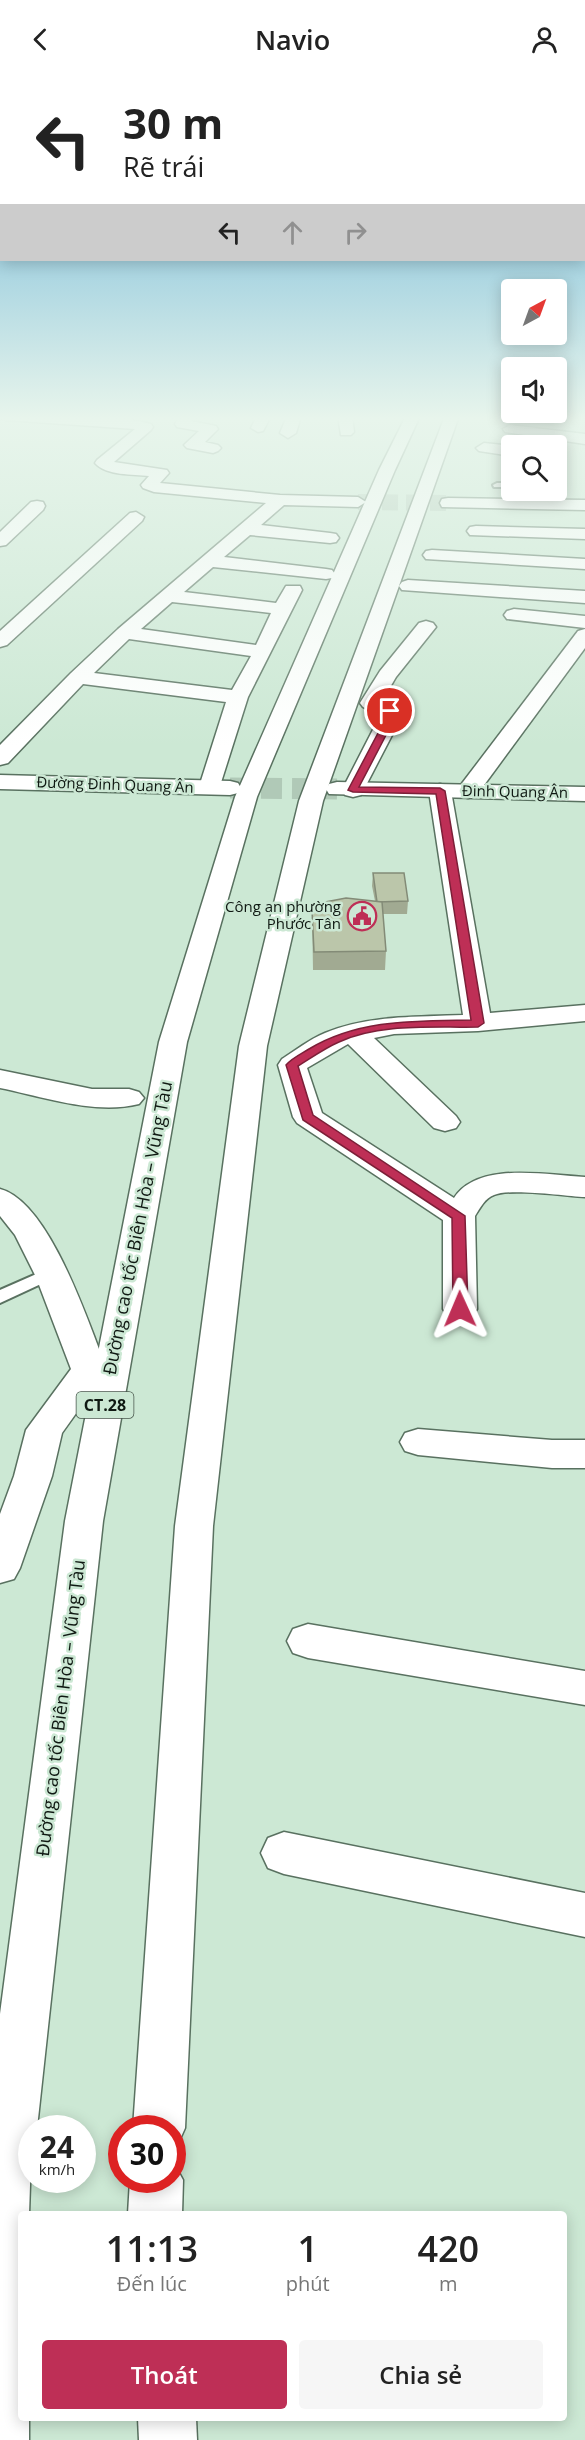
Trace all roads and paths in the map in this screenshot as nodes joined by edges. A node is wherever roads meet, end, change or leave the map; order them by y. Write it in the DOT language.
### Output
graph roads {
  1 [pos="16,526"];
  2 [pos="126,526"];
  3 [pos="249,526"];
  4 [pos="363,526"];
  5 [pos="412,526"];
  6 [pos="246,529"];
  7 [pos="476,531"];
  8 [pos="585,534"];
  9 [pos="330,538"];
  10 [pos="0,541"];
  11 [pos="432,555"];
  12 [pos="208,561"];
  13 [pos="585,564"];
  14 [pos="326,574"];
  15 [pos="408,586"];
  16 [pos="293,590"];
  17 [pos="169,596"];
  18 [pos="585,597"];
  19 [pos="282,609"];
  20 [pos="514,615"];
  21 [pos="585,622"];
  22 [pos="426,627"];
  23 [pos="125,633"];
  24 [pos="585,635"];
  25 [pos="0,641"];
  26 [pos="263,652"];
  27 [pos="78,677"];
  28 [pos="238,697"];
  29 [pos="0,758"];
  30 [pos="0,782"];
  31 [pos="440,791"];
  32 [pos="468,791"];
  33 [pos="585,794"];
  34 [pos="585,1013"];
  35 [pos="478,1023"];
  36 [pos="352,1033"];
  37 [pos="4,1083"];
  38 [pos="129,1098"];
  39 [pos="445,1122"];
  40 [pos="585,1187"];
  41 [pos="0,1199"];
  42 [pos="459,1216"];
  43 [pos="50,1273"];
  44 [pos="0,1297"];
  45 [pos="460,1309"];
  46 [pos="418,1442"];
  47 [pos="585,1454"];
  48 [pos="0,1568"];
  49 [pos="308,1641"];
  50 [pos="585,1688"];
  51 [pos="284,1853"];
  52 [pos="585,1915"];
  53 [pos="160,2115"];
  54 [pos="156,2193"];
  55 [pos="155,2211"];
  56 [pos="166,2421"];
  57 [pos="0,2440"];
  58 [pos="168,2440"];
  1 -- 10 [label="main road"];
  2 -- 25 [label="main road"];
  3 -- 6 [label="main road"];
  4 -- 57 [label="main road, Đường cao tốc Biên Hòa – Vũng Tàu / CT.28"];
  5 -- 53 [label="main road"];
  6 -- 9 [label="main road"];
  6 -- 12 [label="main road"];
  7 -- 8 [label="main road"];
  11 -- 13 [label="main road"];
  12 -- 14 [label="main road"];
  12 -- 17 [label="main road"];
  15 -- 18 [label="main road"];
  16 -- 19 [label="main road"];
  17 -- 19 [label="main road"];
  17 -- 23 [label="main road"];
  19 -- 26 [label="main road"];
  20 -- 21 [label="main road"];
  22 -- 31 [label="main road, Đinh Quang Ân"];
  23 -- 26 [label="main road"];
  23 -- 27 [label="main road"];
  24 -- 32 [label="main road"];
  26 -- 28 [label="main road"];
  27 -- 28 [label="main road"];
  27 -- 29 [label="main road"];
  28 -- 30 [label="main road, Đường Đinh Quang Ân"];
  31 -- 32 [label="main road, Đinh Quang Ân"];
  31 -- 35 [label="main road"];
  32 -- 33 [label="main road, Đinh Quang Ân"];
  34 -- 35 [label="main road"];
  35 -- 36 [label="main road"];
  36 -- 39 [label="main road"];
  36 -- 42 [label="main road"];
  37 -- 38 [label="main road"];
  40 -- 42 [label="main road"];
  41 -- 43 [label="main road"];
  42 -- 45 [label="main road"];
  43 -- 44 [label="lane"];
  43 -- 48 [label="main road"];
  46 -- 47 [label="main road"];
  49 -- 50 [label="main road"];
  51 -- 52 [label="main road"];
  54 -- 55 [label="main road"];
  56 -- 58 [label="main road"];
}
